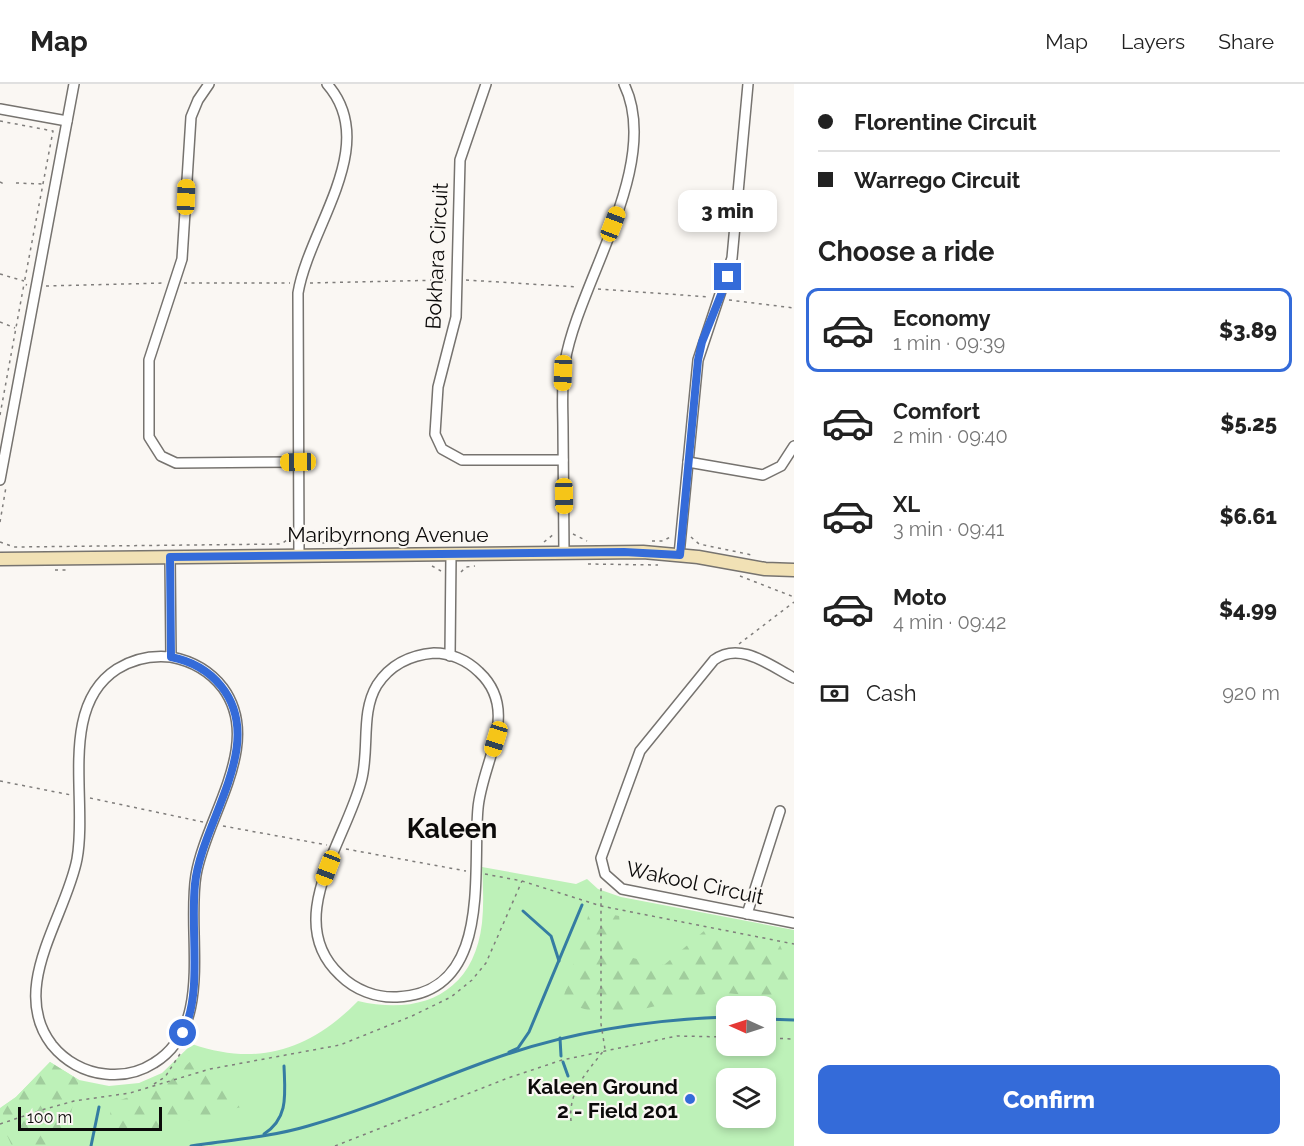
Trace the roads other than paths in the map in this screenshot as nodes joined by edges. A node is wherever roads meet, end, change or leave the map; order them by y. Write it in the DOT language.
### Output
graph roads {
  1 [pos="74,84"];
  2 [pos="209,84"];
  3 [pos="327,84"];
  4 [pos="486,84"];
  5 [pos="624,84"];
  6 [pos="748,84"];
  7 [pos="0,109"];
  8 [pos="67,121"];
  9 [pos="794,446"];
  10 [pos="563,460"];
  11 [pos="298,462"];
  12 [pos="688,462"];
  13 [pos="0,480"];
  14 [pos="564,553"];
  15 [pos="299,555"];
  16 [pos="452,555"];
  17 [pos="680,555"];
  18 [pos="170,557"];
  19 [pos="0,559"];
  20 [pos="776,570"];
  21 [pos="794,570"];
  22 [pos="794,579"];
  23 [pos="450,656"];
  24 [pos="171,657"];
  25 [pos="794,678"];
  26 [pos="780,811"];
  27 [pos="747,914"];
  28 [pos="794,923"];
  1 -- 8 [label="street"];
  2 -- 11 [label="street"];
  3 -- 11 [label="street"];
  4 -- 10 [label="street, Bokhara Circuit"];
  5 -- 10 [label="street"];
  6 -- 12 [label="street"];
  7 -- 8 [label="street"];
  8 -- 13 [label="street"];
  9 -- 12 [label="street"];
  10 -- 14 [label="street"];
  11 -- 15 [label="street"];
  12 -- 17 [label="street"];
  14 -- 16 [label="street, Maribyrnong Avenue"];
  14 -- 17 [label="street, Maribyrnong Avenue"];
  15 -- 16 [label="street, Maribyrnong Avenue"];
  15 -- 18 [label="street, Maribyrnong Avenue"];
  16 -- 23 [label="street"];
  17 -- 20 [label="street, Maribyrnong Avenue"];
  18 -- 19 [label="street, Maribyrnong Avenue"];
  18 -- 24 [label="street"];
  20 -- 21 [label="street, Maribyrnong Avenue"];
  20 -- 22 [label="street, Maribyrnong Avenue"];
  23 -- 23 [label="street"];
  24 -- 24 [label="street"];
  25 -- 27 [label="street, Wakool Circuit"];
  26 -- 27 [label="street"];
  27 -- 28 [label="street, Wakool Circuit"];
}
